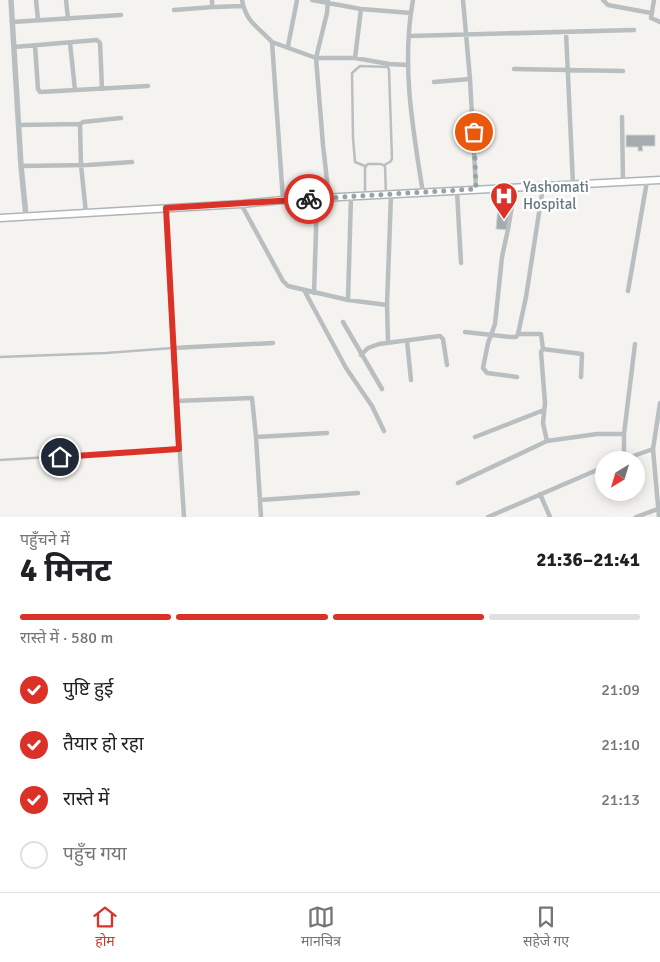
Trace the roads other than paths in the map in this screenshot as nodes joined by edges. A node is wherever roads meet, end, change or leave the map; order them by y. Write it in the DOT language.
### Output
graph roads {
  1 [pos="11,0"];
  2 [pos="36,0"];
  3 [pos="66,0"];
  4 [pos="212,0"];
  5 [pos="242,0"];
  6 [pos="297,0"];
  7 [pos="312,0"];
  8 [pos="413,0"];
  9 [pos="463,0"];
  10 [pos="603,0"];
  11 [pos="654,0"];
  12 [pos="327,2"];
  13 [pos="244,6"];
  14 [pos="214,7"];
  15 [pos="362,9"];
  16 [pos="174,10"];
  17 [pos="651,13"];
  18 [pos="411,14"];
  19 [pos="122,15"];
  20 [pos="68,19"];
  21 [pos="38,20"];
  22 [pos="12,22"];
  23 [pos="660,22"];
  24 [pos="634,30"];
  25 [pos="566,32"];
  26 [pos="467,34"];
  27 [pos="410,36"];
  28 [pos="272,42"];
  29 [pos="70,43"];
  30 [pos="35,46"];
  31 [pos="288,46"];
  32 [pos="14,47"];
  33 [pos="316,58"];
  34 [pos="355,58"];
  35 [pos="408,65"];
  36 [pos="514,69"];
  37 [pos="567,70"];
  38 [pos="623,70"];
  39 [pos="470,79"];
  40 [pos="434,82"];
  41 [pos="148,86"];
  42 [pos="102,89"];
  43 [pos="75,90"];
  44 [pos="622,117"];
  45 [pos="121,118"];
  46 [pos="80,124"];
  47 [pos="19,125"];
  48 [pos="132,162"];
  49 [pos="81,165"];
  50 [pos="384,165"];
  51 [pos="21,166"];
  52 [pos="365,166"];
  53 [pos="660,180"];
  54 [pos="647,181"];
  55 [pos="623,182"];
  56 [pos="573,185"];
  57 [pos="543,187"];
  58 [pos="515,188"];
  59 [pos="476,189"];
  60 [pos="457,192"];
  61 [pos="423,193"];
  62 [pos="388,195"];
  63 [pos="365,196"];
  64 [pos="351,197"];
  65 [pos="329,198"];
  66 [pos="317,199"];
  67 [pos="282,200"];
  68 [pos="241,204"];
  69 [pos="166,208"];
  70 [pos="86,212"];
  71 [pos="26,216"];
  72 [pos="0,218"];
  73 [pos="461,262"];
  74 [pos="304,290"];
  75 [pos="628,291"];
  76 [pos="314,293"];
  77 [pos="348,300"];
  78 [pos="387,305"];
  79 [pos="343,322"];
  80 [pos="465,332"];
  81 [pos="491,334"];
  82 [pos="518,334"];
  83 [pos="407,341"];
  84 [pos="388,342"];
  85 [pos="273,343"];
  86 [pos="635,344"];
  87 [pos="172,348"];
  88 [pos="543,349"];
  89 [pos="361,355"];
  90 [pos="0,357"];
  91 [pos="447,365"];
  92 [pos="518,376"];
  93 [pos="581,377"];
  94 [pos="411,380"];
  95 [pos="382,389"];
  96 [pos="176,401"];
  97 [pos="660,403"];
  98 [pos="544,410"];
  99 [pos="384,431"];
  100 [pos="327,433"];
  101 [pos="624,434"];
  102 [pos="256,437"];
  103 [pos="474,437"];
  104 [pos="547,441"];
  105 [pos="653,448"];
  106 [pos="179,449"];
  107 [pos="623,451"];
  108 [pos="645,451"];
  109 [pos="0,460"];
  110 [pos="595,471"];
  111 [pos="458,483"];
  112 [pos="358,493"];
  113 [pos="540,494"];
  114 [pos="260,500"];
  115 [pos="658,509"];
  116 [pos="184,517"];
  117 [pos="261,517"];
  118 [pos="488,517"];
  119 [pos="550,517"];
  120 [pos="636,517"];
  121 [pos="658,517"];
  1 -- 22 [label="street"];
  2 -- 21 [label="street"];
  3 -- 20 [label="street"];
  4 -- 14 [label="street"];
  5 -- 13 [label="street"];
  6 -- 31 [label="street"];
  7 -- 12 [label="street"];
  8 -- 18 [label="street"];
  9 -- 26 [label="street"];
  10 -- 17 [label="street"];
  11 -- 17 [label="street"];
  12 -- 15 [label="street"];
  12 -- 33 [label="street"];
  13 -- 14 [label="street"];
  13 -- 28 [label="street"];
  14 -- 16 [label="street"];
  15 -- 18 [label="street"];
  15 -- 34 [label="street"];
  17 -- 23 [label="street"];
  18 -- 27 [label="street"];
  19 -- 20 [label="street"];
  20 -- 21 [label="street"];
  21 -- 22 [label="street"];
  22 -- 32 [label="street"];
  24 -- 25 [label="street"];
  25 -- 26 [label="street"];
  25 -- 37 [label="street"];
  26 -- 27 [label="street"];
  26 -- 39 [label="street"];
  27 -- 35 [label="street"];
  28 -- 31 [label="street"];
  28 -- 67 [label="street"];
  29 -- 30 [label="street"];
  29 -- 42 [label="street"];
  29 -- 43 [label="street"];
  30 -- 32 [label="street"];
  30 -- 43 [label="street"];
  31 -- 33 [label="street"];
  32 -- 47 [label="street"];
  33 -- 34 [label="street"];
  33 -- 65 [label="street"];
  34 -- 35 [label="street"];
  35 -- 61 [label="street"];
  36 -- 37 [label="street"];
  37 -- 38 [label="street"];
  37 -- 56 [label="street"];
  39 -- 40 [label="street"];
  39 -- 59 [label="street"];
  41 -- 42 [label="street"];
  42 -- 43 [label="street"];
  44 -- 55 [label="street"];
  45 -- 46 [label="street"];
  46 -- 47 [label="street"];
  46 -- 49 [label="street"];
  47 -- 51 [label="street"];
  48 -- 49 [label="street"];
  49 -- 51 [label="street"];
  49 -- 70 [label="street"];
  50 -- 52 [label="lane"];
  50 -- 52 [label="lane"];
  50 -- 62 [label="lane"];
  51 -- 71 [label="street"];
  52 -- 63 [label="lane"];
  53 -- 54 [label="main road"];
  54 -- 55 [label="main road"];
  54 -- 75 [label="street"];
  55 -- 56 [label="main road"];
  56 -- 57 [label="main road"];
  57 -- 58 [label="main road"];
  57 -- 82 [label="street"];
  58 -- 59 [label="main road"];
  58 -- 81 [label="street"];
  59 -- 60 [label="main road"];
  60 -- 61 [label="main road"];
  60 -- 73 [label="street"];
  61 -- 62 [label="main road"];
  62 -- 63 [label="main road"];
  62 -- 78 [label="street"];
  63 -- 64 [label="main road"];
  64 -- 65 [label="main road"];
  64 -- 77 [label="street"];
  65 -- 66 [label="main road"];
  66 -- 67 [label="main road"];
  66 -- 76 [label="street"];
  67 -- 68 [label="main road"];
  68 -- 69 [label="main road"];
  68 -- 74 [label="street"];
  69 -- 70 [label="main road"];
  69 -- 87 [label="street"];
  70 -- 71 [label="main road"];
  71 -- 72 [label="main road"];
  74 -- 76 [label="street"];
  74 -- 99 [label="street"];
  76 -- 77 [label="street"];
  77 -- 78 [label="street"];
  78 -- 84 [label="street"];
  79 -- 89 [label="street"];
  80 -- 81 [label="street"];
  81 -- 82 [label="street"];
  81 -- 92 [label="street"];
  82 -- 88 [label="street"];
  83 -- 84 [label="street"];
  83 -- 91 [label="street"];
  83 -- 94 [label="street"];
  84 -- 89 [label="street"];
  85 -- 87 [label="street"];
  86 -- 101 [label="street"];
  87 -- 90 [label="lane"];
  87 -- 96 [label="street"];
  88 -- 93 [label="street"];
  88 -- 98 [label="street"];
  89 -- 95 [label="street"];
  96 -- 102 [label="street"];
  96 -- 106 [label="street"];
  97 -- 105 [label="street"];
  98 -- 103 [label="street"];
  98 -- 104 [label="street"];
  100 -- 102 [label="street"];
  101 -- 104 [label="street"];
  101 -- 107 [label="street"];
  102 -- 114 [label="street"];
  104 -- 111 [label="street"];
  105 -- 108 [label="street"];
  105 -- 115 [label="street"];
  106 -- 109 [label="lane"];
  106 -- 116 [label="street"];
  110 -- 113 [label="street"];
  112 -- 114 [label="street"];
  113 -- 118 [label="street"];
  113 -- 119 [label="street"];
  114 -- 117 [label="street"];
  115 -- 120 [label="street"];
  115 -- 121 [label="street"];
}
